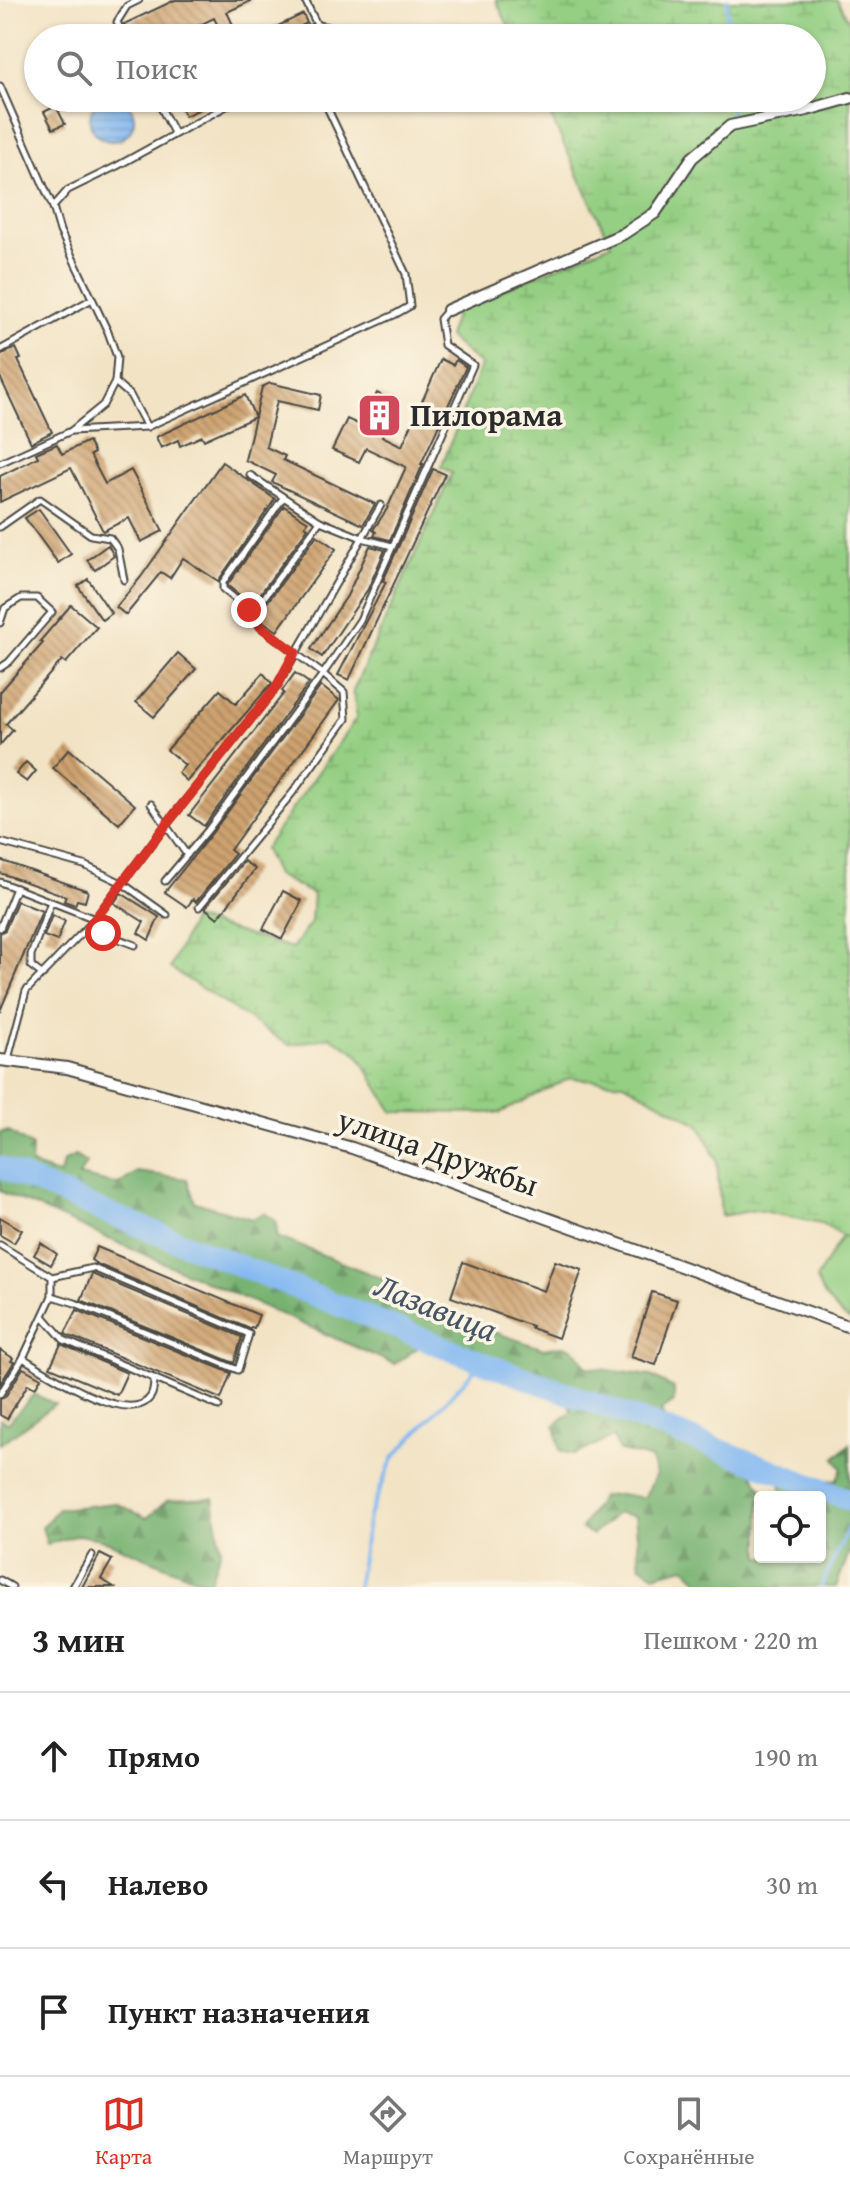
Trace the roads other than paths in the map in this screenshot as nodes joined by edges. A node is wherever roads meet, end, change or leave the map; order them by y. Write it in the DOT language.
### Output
graph roads {
  1 [pos="139,0"];
  2 [pos="305,0"];
  3 [pos="118,24"];
  4 [pos="317,24"];
  5 [pos="0,86"];
  6 [pos="850,98"];
  7 [pos="826,105"];
  8 [pos="163,112"];
  9 [pos="214,112"];
  10 [pos="329,112"];
  11 [pos="797,112"];
  12 [pos="174,133"];
  13 [pos="53,207"];
  14 [pos="92,299"];
  15 [pos="448,310"];
  16 [pos="0,350"];
  17 [pos="115,382"];
  18 [pos="147,427"];
  19 [pos="71,431"];
  20 [pos="0,463"];
  21 [pos="250,475"];
  22 [pos="283,498"];
  23 [pos="381,505"];
  24 [pos="320,521"];
  25 [pos="0,527"];
  26 [pos="362,538"];
  27 [pos="392,546"];
  28 [pos="124,580"];
  29 [pos="252,614"];
  30 [pos="0,623"];
  31 [pos="295,652"];
  32 [pos="0,668"];
  33 [pos="323,674"];
  34 [pos="151,804"];
  35 [pos="166,825"];
  36 [pos="0,842"];
  37 [pos="187,855"];
  38 [pos="165,881"];
  39 [pos="0,882"];
  40 [pos="122,883"];
  41 [pos="16,888"];
  42 [pos="51,902"];
  43 [pos="199,907"];
  44 [pos="167,915"];
  45 [pos="95,919"];
  46 [pos="0,928"];
  47 [pos="135,945"];
  48 [pos="43,975"];
  49 [pos="4,1060"];
  50 [pos="0,1245"];
  51 [pos="52,1277"];
  52 [pos="52,1296"];
  53 [pos="43,1316"];
  54 [pos="850,1327"];
  55 [pos="23,1358"];
  56 [pos="154,1378"];
  57 [pos="0,1394"];
  58 [pos="219,1406"];
  59 [pos="92,1555"];
  60 [pos="0,1580"];
  61 [pos="12,1587"];
  62 [pos="73,1587"];
  1 -- 3 [label="lane"];
  2 -- 4 [label="lane"];
  5 -- 13 [label="lane"];
  6 -- 7 [label="street"];
  8 -- 12 [label="lane"];
  9 -- 12 [label="lane"];
  10 -- 18 [label="lane"];
  11 -- 15 [label="street"];
  12 -- 13 [label="lane"];
  13 -- 14 [label="lane"];
  14 -- 16 [label="lane"];
  14 -- 17 [label="lane"];
  15 -- 27 [label="lane"];
  17 -- 18 [label="lane"];
  17 -- 19 [label="lane"];
  18 -- 19 [label="lane"];
  19 -- 20 [label="lane"];
  21 -- 22 [label="lane"];
  22 -- 24 [label="lane"];
  22 -- 29 [label="lane"];
  23 -- 26 [label="lane"];
  24 -- 26 [label="lane"];
  24 -- 29 [label="lane"];
  25 -- 28 [label="lane"];
  26 -- 27 [label="lane"];
  26 -- 31 [label="lane"];
  27 -- 33 [label="lane"];
  29 -- 31 [label="lane"];
  30 -- 32 [label="lane"];
  31 -- 33 [label="lane"];
  31 -- 35 [label="lane"];
  33 -- 37 [label="lane"];
  33 -- 43 [label="lane"];
  34 -- 35 [label="lane"];
  35 -- 37 [label="lane"];
  35 -- 40 [label="lane"];
  36 -- 40 [label="lane"];
  37 -- 38 [label="lane"];
  39 -- 41 [label="lane"];
  40 -- 44 [label="lane"];
  40 -- 45 [label="lane"];
  41 -- 42 [label="lane"];
  41 -- 46 [label="lane"];
  42 -- 45 [label="lane"];
  42 -- 48 [label="lane"];
  45 -- 47 [label="lane"];
  45 -- 48 [label="lane"];
  48 -- 49 [label="lane"];
  49 -- 54 [label="street, улица Дружбы"];
  50 -- 51 [label="lane"];
  51 -- 52 [label="lane"];
  51 -- 52 [label="lane"];
  52 -- 53 [label="lane"];
  53 -- 55 [label="lane"];
  53 -- 56 [label="lane"];
  55 -- 56 [label="lane"];
  55 -- 57 [label="lane"];
  56 -- 58 [label="lane"];
  59 -- 62 [label="lane"];
  60 -- 61 [label="lane"];
}
